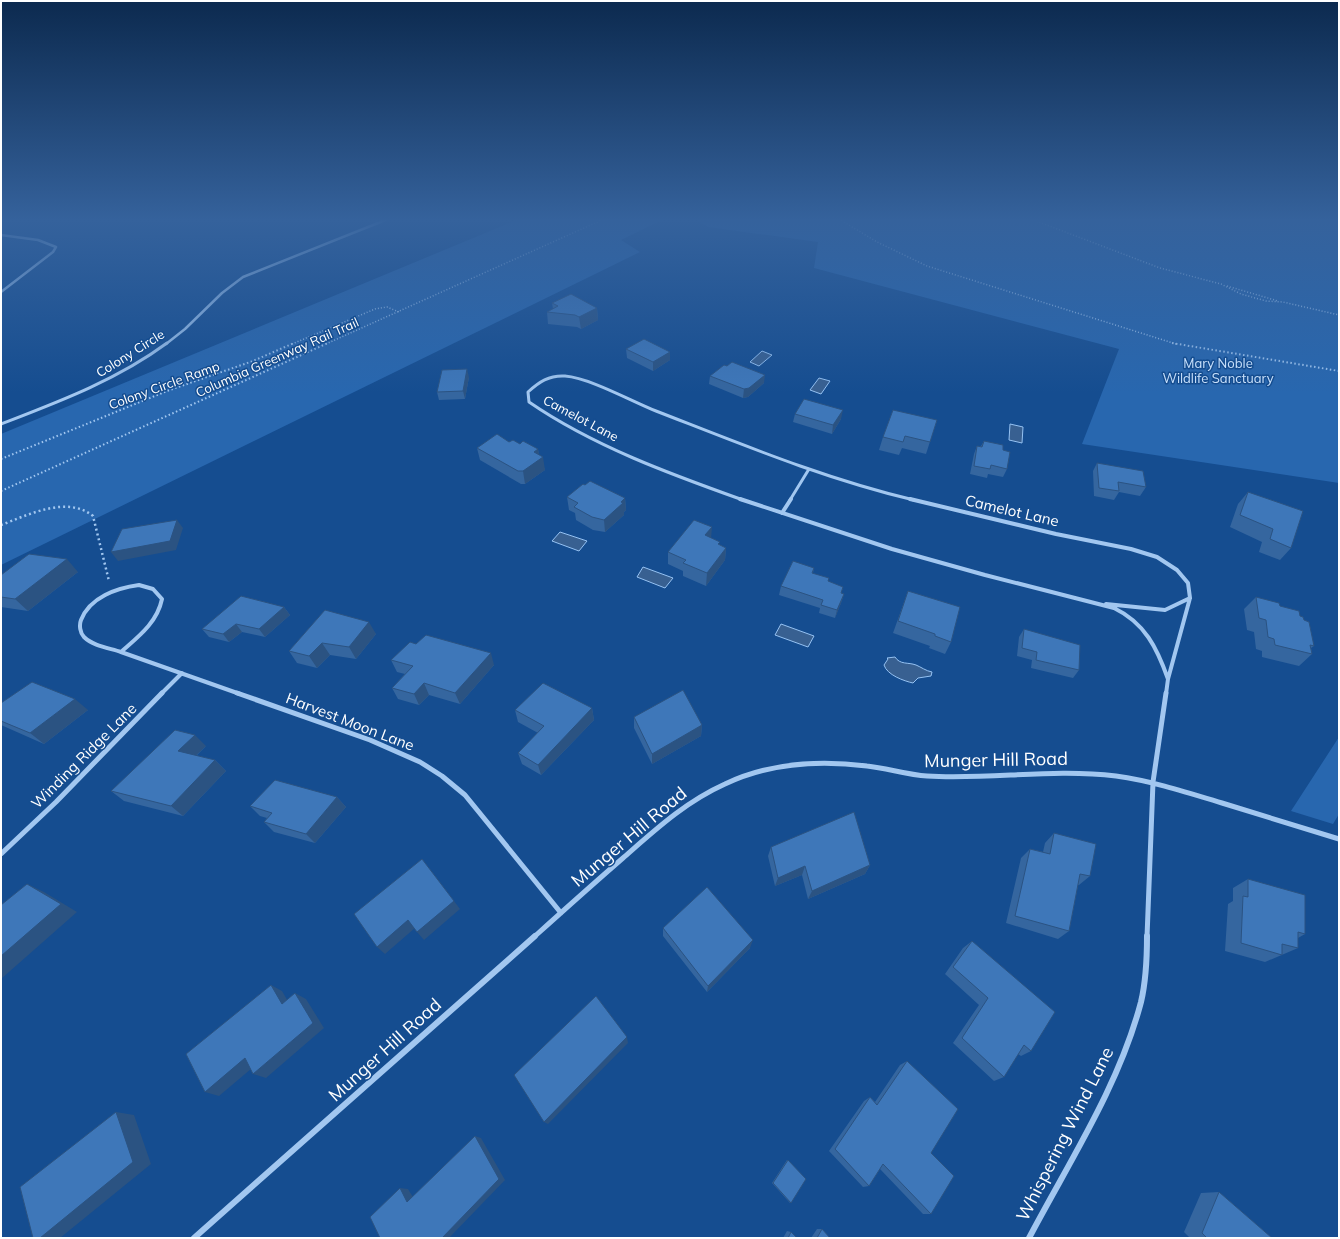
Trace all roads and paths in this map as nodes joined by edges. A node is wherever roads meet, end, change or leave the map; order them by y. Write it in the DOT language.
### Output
graph roads {
  1 [pos="21,277"];
  2 [pos="243,277"];
  3 [pos="477,277"];
  4 [pos="961,277"];
  5 [pos="1194,277"];
  6 [pos="1221,284"];
  7 [pos="1,292"];
  8 [pos="1283,302"];
  9 [pos="399,312"];
  10 [pos="1339,315"];
  11 [pos="1339,371"];
  12 [pos="1,424"];
  13 [pos="1,459"];
  14 [pos="809,469"];
  15 [pos="1,491"];
  16 [pos="782,513"];
  17 [pos="1,525"];
  18 [pos="111,592"];
  19 [pos="1190,598"];
  20 [pos="1100,603"];
  21 [pos="121,652"];
  22 [pos="182,674"];
  23 [pos="1168,679"];
  24 [pos="1153,782"];
  25 [pos="1339,839"];
  26 [pos="1,854"];
  27 [pos="561,913"];
  28 [pos="194,1238"];
  29 [pos="1029,1238"];
  1 -- 7 [label="street"];
  2 -- 12 [label="street, Colony Circle"];
  3 -- 9 [label="path, Columbia Greenway Rail Trail"];
  4 -- 11 [label="path"];
  5 -- 6 [label="path"];
  6 -- 8 [label="path"];
  6 -- 8 [label="path"];
  8 -- 10 [label="path"];
  9 -- 13 [label="path, Colony Circle Ramp"];
  9 -- 15 [label="path, Columbia Greenway Rail Trail"];
  14 -- 16 [label="street"];
  14 -- 16 [label="street, Camelot Lane"];
  14 -- 19 [label="street, Camelot Lane"];
  16 -- 20 [label="street, Camelot Lane"];
  17 -- 18 [label="path"];
  18 -- 21 [label="street, Harvest Moon Lane"];
  18 -- 21 [label="street, Harvest Moon Lane"];
  19 -- 20 [label="street, Camelot Lane"];
  19 -- 23 [label="street, Camelot Lane"];
  20 -- 23 [label="street, Camelot Lane"];
  21 -- 22 [label="street, Harvest Moon Lane"];
  22 -- 26 [label="street, Winding Ridge Lane"];
  22 -- 27 [label="street, Harvest Moon Lane"];
  23 -- 24 [label="street, Camelot Lane"];
  24 -- 25 [label="street, Munger Hill Road"];
  24 -- 27 [label="street, Munger Hill Road"];
  24 -- 29 [label="street, Whispering Wind Lane"];
  27 -- 28 [label="street, Munger Hill Road"];
}
